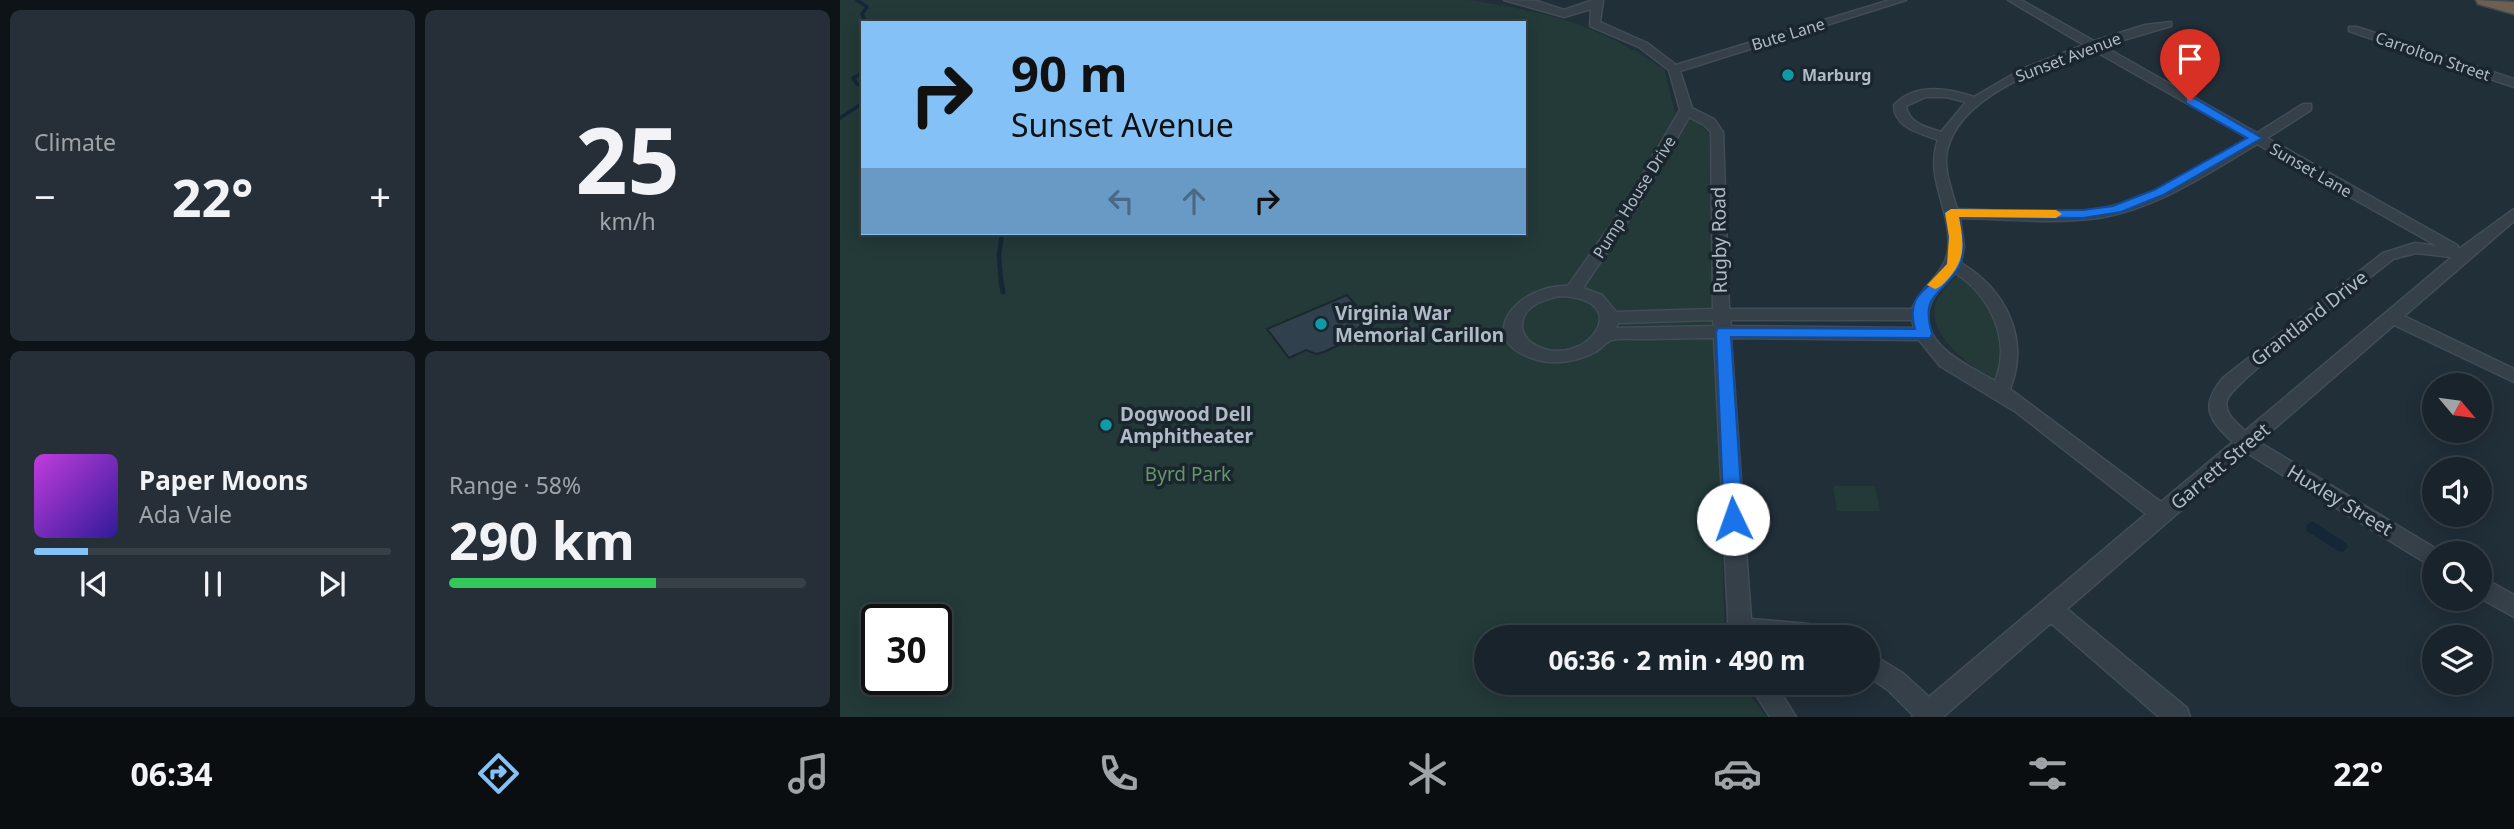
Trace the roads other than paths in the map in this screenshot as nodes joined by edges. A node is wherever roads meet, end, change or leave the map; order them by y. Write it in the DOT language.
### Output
graph roads {
  1 [pos="1509,0"];
  2 [pos="1901,0"];
  3 [pos="2013,0"];
  4 [pos="2485,0"];
  5 [pos="1598,1"];
  6 [pos="2514,8"];
  7 [pos="2167,24"];
  8 [pos="2353,29"];
  9 [pos="2096,46"];
  10 [pos="1674,69"];
  11 [pos="2514,83"];
  12 [pos="1974,101"];
  13 [pos="2307,107"];
  14 [pos="1686,110"];
  15 [pos="1943,137"];
  16 [pos="2256,138"];
  17 [pos="1951,213"];
  18 [pos="2514,213"];
  19 [pos="2464,254"];
  20 [pos="1954,265"];
  21 [pos="1573,291"];
  22 [pos="1919,315"];
  23 [pos="2393,318"];
  24 [pos="1723,323"];
  25 [pos="1608,326"];
  26 [pos="1924,334"];
  27 [pos="2514,376"];
  28 [pos="2000,391"];
  29 [pos="2246,443"];
  30 [pos="2162,514"];
  31 [pos="2422,551"];
  32 [pos="2492,593"];
  33 [pos="2514,607"];
  34 [pos="2051,609"];
  35 [pos="1740,625"];
  36 [pos="1880,671"];
  37 [pos="1769,695"];
  38 [pos="1926,715"];
  39 [pos="1784,717"];
  40 [pos="2178,717"];
  1 -- 5 [label="street"];
  2 -- 10 [label="street, Bute Lane"];
  3 -- 9 [label="street, Sunset Lane"];
  4 -- 6 [label="highway"];
  5 -- 10 [label="street"];
  7 -- 9 [label="street, Sunset Avenue"];
  8 -- 11 [label="street, Carrolton Street"];
  9 -- 12 [label="street, Sunset Avenue"];
  9 -- 16 [label="street, Sunset Lane"];
  10 -- 14 [label="street"];
  12 -- 15 [label="street, Sunset Avenue"];
  12 -- 15 [label="street"];
  13 -- 16 [label="street"];
  14 -- 21 [label="street, Pump House Drive"];
  14 -- 24 [label="street, Rugby Road"];
  15 -- 17 [label="street"];
  16 -- 17 [label="street"];
  16 -- 19 [label="street, Sunset Lane"];
  17 -- 20 [label="street"];
  18 -- 19 [label="street, Garrett Street"];
  19 -- 23 [label="street, Garrett Street"];
  19 -- 29 [label="street, Grantland Drive"];
  20 -- 22 [label="street"];
  20 -- 28 [label="street"];
  21 -- 25 [label="street"];
  21 -- 25 [label="street"];
  22 -- 24 [label="street"];
  22 -- 26 [label="street"];
  23 -- 27 [label="street"];
  23 -- 29 [label="street, Garrett Street"];
  24 -- 25 [label="street"];
  24 -- 26 [label="street"];
  24 -- 35 [label="street, Rugby Road"];
  26 -- 28 [label="street"];
  28 -- 30 [label="street"];
  29 -- 30 [label="street, Garrett Street"];
  29 -- 31 [label="street, Huxley Street"];
  30 -- 34 [label="street, Garrett Street"];
  32 -- 33 [label="street"];
  34 -- 38 [label="street, Garrett Street"];
  34 -- 40 [label="street"];
  36 -- 38 [label="street"];
  37 -- 39 [label="street"];
}
